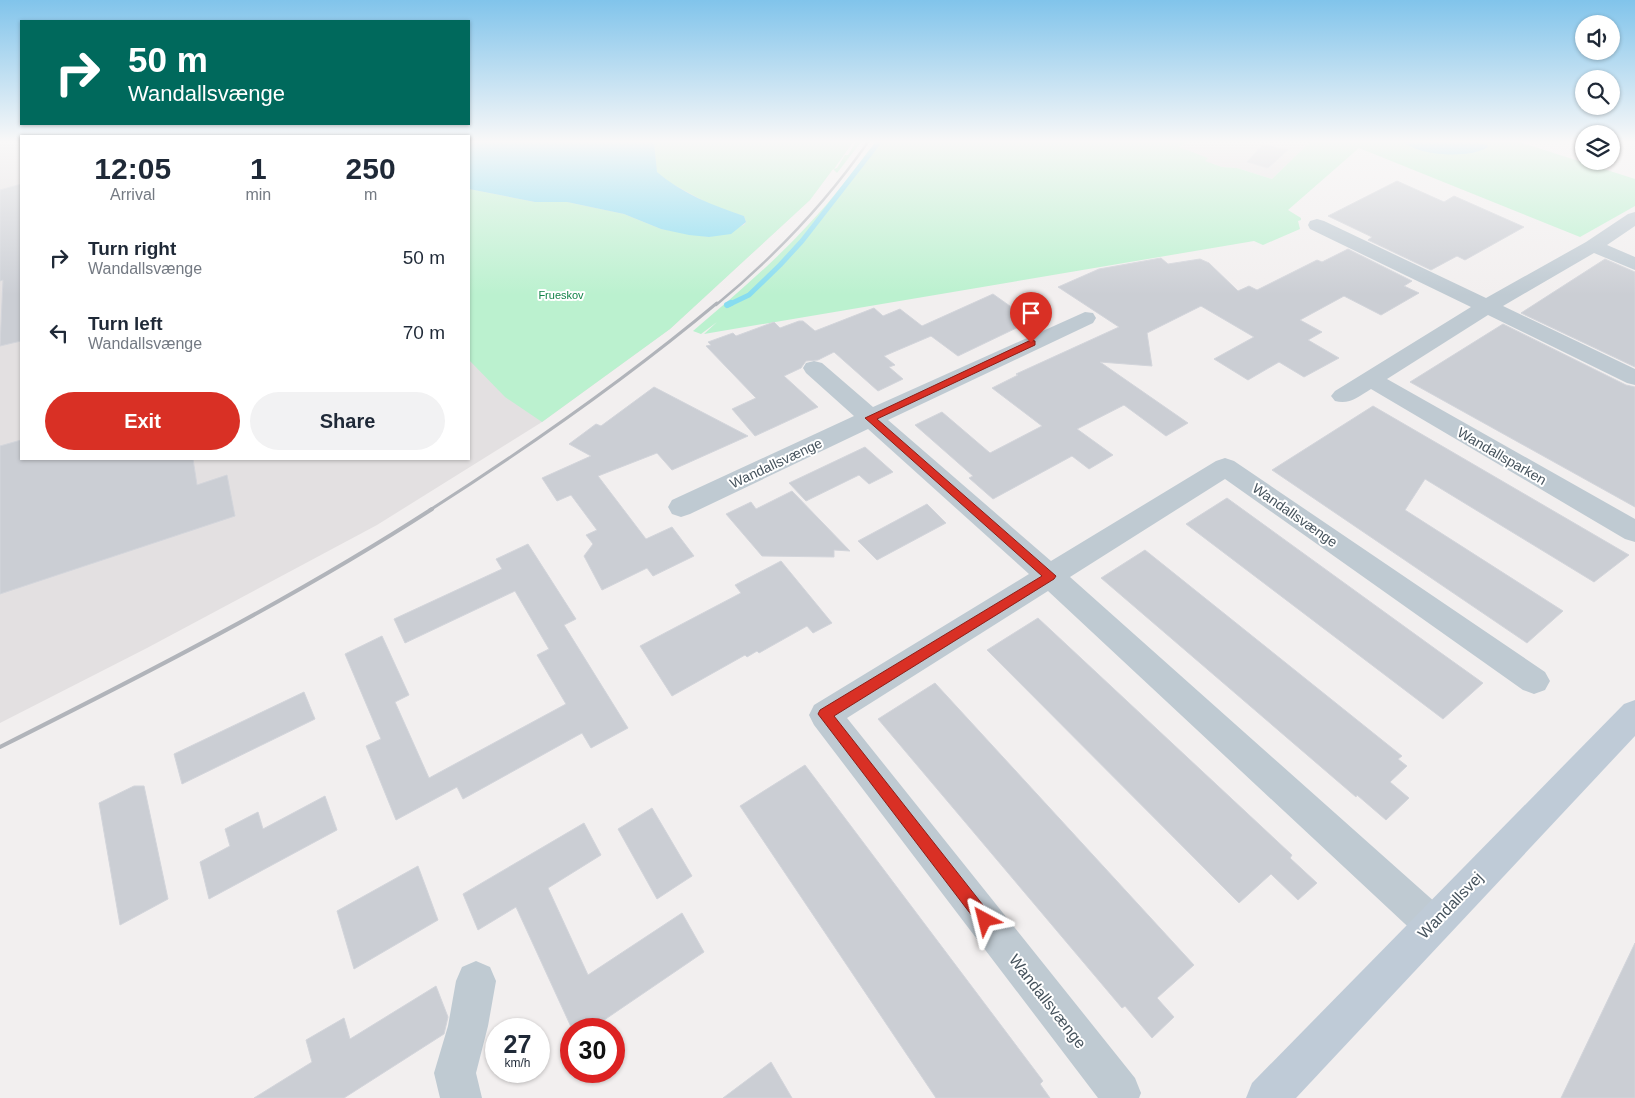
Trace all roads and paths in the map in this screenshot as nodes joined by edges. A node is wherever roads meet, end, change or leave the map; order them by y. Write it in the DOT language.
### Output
graph roads {
  1 [pos="1635,218"];
  2 [pos="1317,225"];
  3 [pos="1593,246"];
  4 [pos="1635,264"];
  5 [pos="1488,306"];
  6 [pos="1085,318"];
  7 [pos="814,368"];
  8 [pos="1635,378"];
  9 [pos="1370,379"];
  10 [pos="1343,396"];
  11 [pos="870,418"];
  12 [pos="682,508"];
  13 [pos="1635,532"];
  14 [pos="1050,576"];
  15 [pos="1534,681"];
  16 [pos="1632,723"];
  17 [pos="1432,924"];
  18 [pos="476,981"];
  19 [pos="1120,1093"];
  20 [pos="461,1098"];
  21 [pos="1267,1098"];
  1 -- 3 [label="street"];
  2 -- 5 [label="street"];
  3 -- 4 [label="street"];
  3 -- 5 [label="street"];
  5 -- 8 [label="street"];
  5 -- 9 [label="street"];
  6 -- 11 [label="street, Wandallsvænge"];
  7 -- 11 [label="street"];
  9 -- 10 [label="street"];
  9 -- 13 [label="street, Wandallsparken"];
  11 -- 12 [label="street, Wandallsvænge"];
  11 -- 14 [label="street"];
  14 -- 15 [label="street, Wandallsvænge"];
  14 -- 17 [label="street"];
  14 -- 19 [label="street, Wandallsvænge"];
  16 -- 17 [label="street, Wandallsvej"];
  17 -- 21 [label="street, Wandallsvej"];
  18 -- 20 [label="street"];
}
